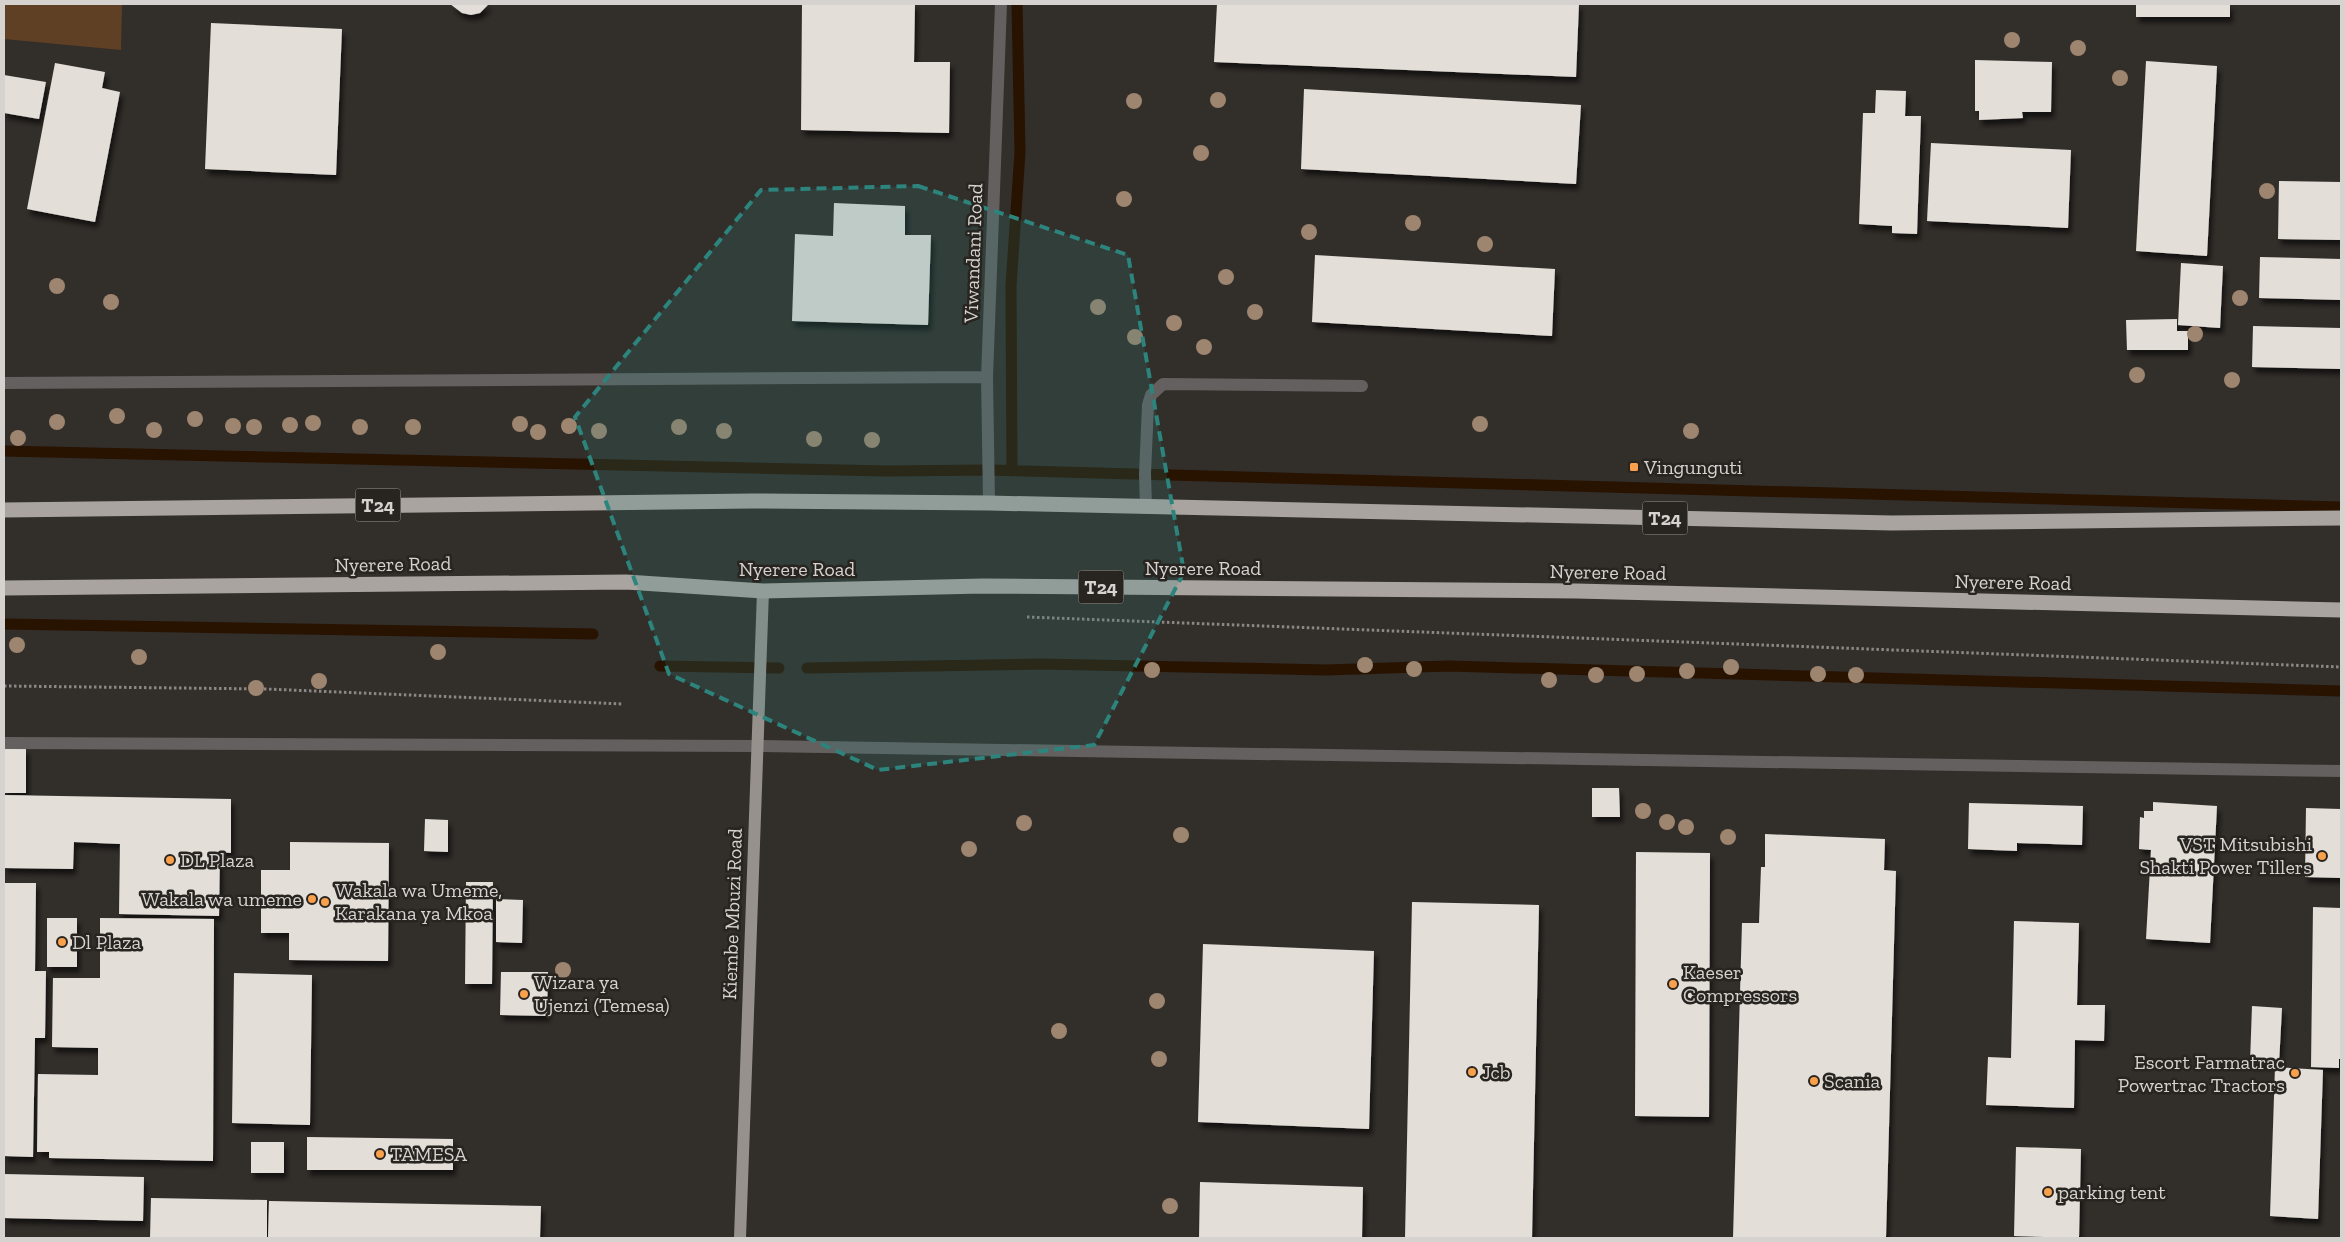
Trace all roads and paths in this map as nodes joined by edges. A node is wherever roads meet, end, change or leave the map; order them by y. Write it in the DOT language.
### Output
graph roads {
  1 [pos="1001,4"];
  2 [pos="987,377"];
  3 [pos="4,383"];
  4 [pos="1362,386"];
  5 [pos="989,503"];
  6 [pos="1146,507"];
  7 [pos="4,510"];
  8 [pos="2341,518"];
  9 [pos="4,588"];
  10 [pos="763,591"];
  11 [pos="2341,610"];
  12 [pos="1023,617"];
  13 [pos="2341,667"];
  14 [pos="4,686"];
  15 [pos="623,704"];
  16 [pos="4,743"];
  17 [pos="756,746"];
  18 [pos="2341,771"];
  19 [pos="740,1238"];
  1 -- 2 [label="street, Viwandani Road"];
  2 -- 3 [label="street"];
  2 -- 5 [label="street, Viwandani Road"];
  4 -- 6 [label="street"];
  5 -- 6 [label="highway, T24"];
  5 -- 7 [label="highway, T24"];
  6 -- 8 [label="highway, T24"];
  9 -- 10 [label="highway, Nyerere Road / T24"];
  10 -- 11 [label="highway, Nyerere Road / T24"];
  10 -- 17 [label="main road, Kiembe Mbuzi Road"];
  12 -- 13 [label="path"];
  14 -- 15 [label="path"];
  16 -- 17 [label="street"];
  17 -- 18 [label="street"];
  17 -- 19 [label="main road, Kiembe Mbuzi Road"];
}
